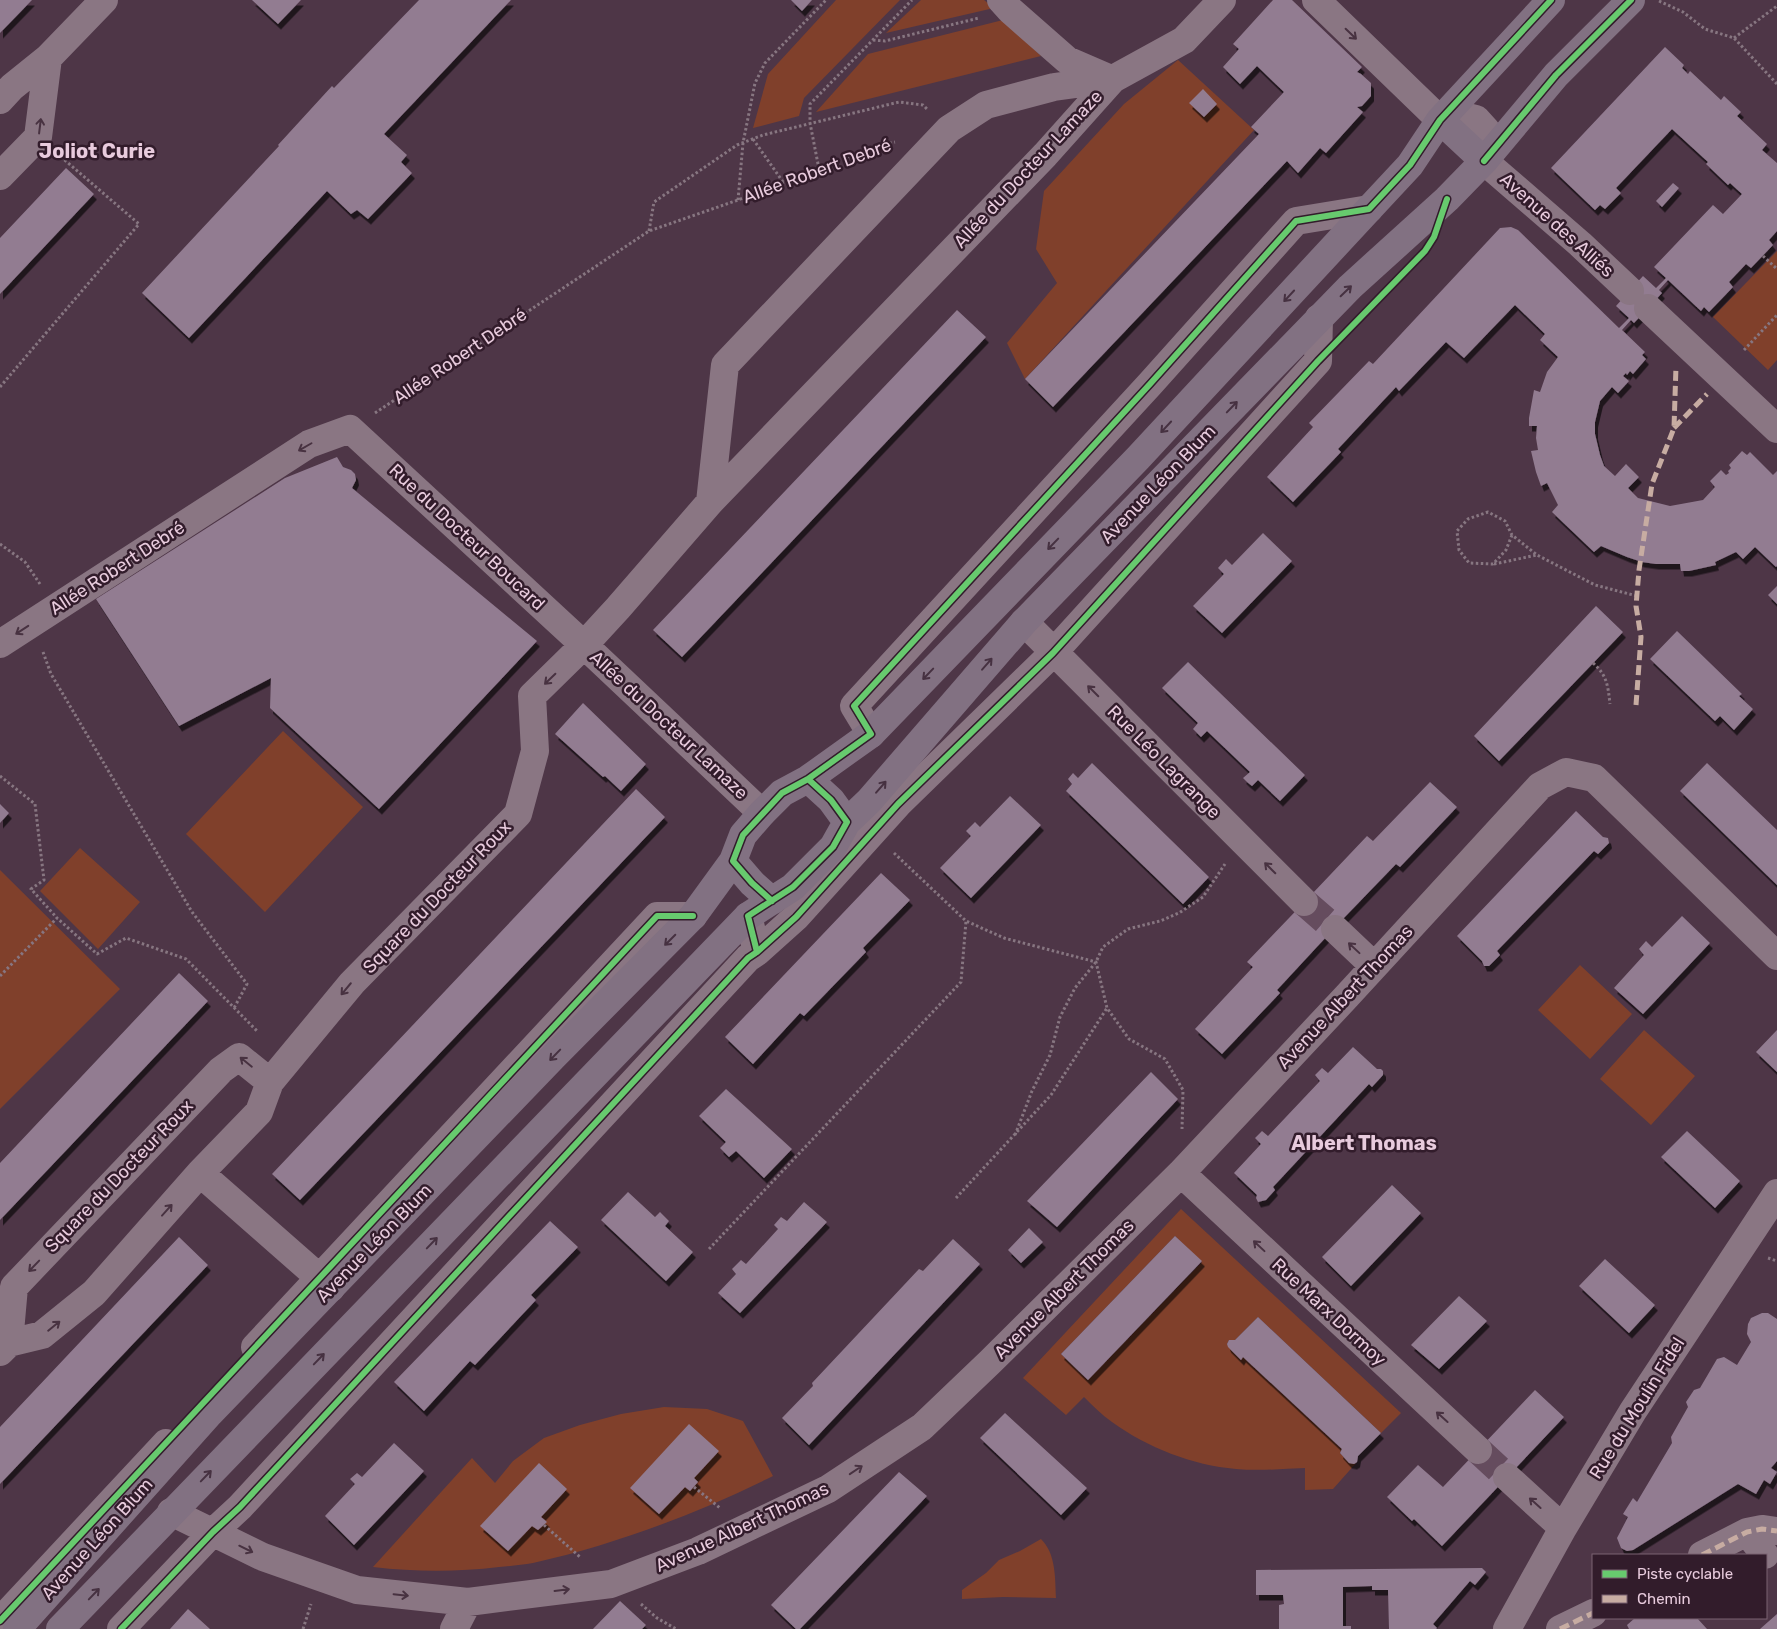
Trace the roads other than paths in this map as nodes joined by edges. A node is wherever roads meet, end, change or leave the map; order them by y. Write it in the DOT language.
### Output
graph roads {
  1 [pos="104,0"];
  2 [pos="1222,0"];
  3 [pos="1316,0"];
  4 [pos="1551,0"];
  5 [pos="1631,0"];
  6 [pos="1005,5"];
  7 [pos="48,58"];
  8 [pos="1113,79"];
  9 [pos="0,100"];
  10 [pos="1444,116"];
  11 [pos="1484,161"];
  12 [pos="0,176"];
  13 [pos="1369,209"];
  14 [pos="1319,318"];
  15 [pos="350,429"];
  16 [pos="1777,429"];
  17 [pos="710,502"];
  18 [pos="1024,622"];
  19 [pos="0,644"];
  20 [pos="584,645"];
  21 [pos="1054,653"];
  22 [pos="871,734"];
  23 [pos="808,779"];
  24 [pos="762,813"];
  25 [pos="848,822"];
  26 [pos="733,861"];
  27 [pos="772,901"];
  28 [pos="1304,902"];
  29 [pos="748,916"];
  30 [pos="1334,929"];
  31 [pos="757,952"];
  32 [pos="1777,956"];
  33 [pos="1374,966"];
  34 [pos="278,1072"];
  35 [pos="200,1173"];
  36 [pos="1181,1173"];
  37 [pos="1777,1193"];
  38 [pos="325,1283"];
  39 [pos="5,1348"];
  40 [pos="1478,1450"];
  41 [pos="1507,1477"];
  42 [pos="171,1512"];
  43 [pos="1563,1528"];
  44 [pos="1777,1531"];
  45 [pos="213,1532"];
  46 [pos="1747,1532"];
  47 [pos="1704,1554"];
  48 [pos="1764,1554"];
  49 [pos="1767,1559"];
  50 [pos="1777,1572"];
  51 [pos="468,1602"];
  52 [pos="1592,1613"];
  53 [pos="0,1621"];
  54 [pos="17,1629"];
  55 [pos="60,1629"];
  56 [pos="121,1629"];
  57 [pos="454,1629"];
  58 [pos="1507,1629"];
  59 [pos="1560,1629"];
  1 -- 7 [label="street"];
  2 -- 8 [label="street"];
  3 -- 10 [label="street, one-way"];
  4 -- 10 [label="main road, Avenue Léon Blum"];
  5 -- 11 [label="main road, Avenue Léon Blum"];
  6 -- 8 [label="street"];
  7 -- 9 [label="street"];
  12 -- 7 [label="street, one-way"];
  8 -- 17 [label="street, Allée du Docteur Lamaze"];
  8 -- 17 [label="street, Allée du Docteur Lamaze"];
  10 -- 11 [label="street"];
  10 -- 13 [label="main road, Avenue Léon Blum"];
  14 -- 11 [label="main road, Avenue Léon Blum, one-way"];
  11 -- 16 [label="street, Avenue des Alliés"];
  13 -- 22 [label="main road, Avenue Léon Blum, one-way"];
  13 -- 22 [label="street"];
  18 -- 14 [label="main road, Avenue Léon Blum, one-way"];
  14 -- 21 [label="street"];
  15 -- 19 [label="street, Allée Robert Debré, one-way"];
  15 -- 20 [label="street, Rue du Docteur Boucard"];
  17 -- 20 [label="street, Allée du Docteur Lamaze"];
  18 -- 21 [label="street, Rue Léo Lagrange"];
  25 -- 18 [label="main road, Avenue Léon Blum, one-way"];
  20 -- 24 [label="street, Allée du Docteur Lamaze"];
  20 -- 34 [label="street, Square du Docteur Roux, one-way"];
  28 -- 21 [label="street, Rue Léo Lagrange, one-way"];
  21 -- 31 [label="street"];
  22 -- 23 [label="main road, Avenue Léon Blum"];
  23 -- 24 [label="main road, Avenue Léon Blum"];
  23 -- 25 [label="main road"];
  24 -- 26 [label="main road, Avenue Léon Blum"];
  25 -- 27 [label="main road, Avenue Léon Blum"];
  26 -- 27 [label="main road"];
  26 -- 38 [label="main road, Avenue Léon Blum"];
  27 -- 29 [label="main road, Avenue Léon Blum"];
  29 -- 31 [label="street"];
  42 -- 29 [label="main road, Avenue Léon Blum, one-way"];
  33 -- 30 [label="street, one-way"];
  31 -- 45 [label="street"];
  32 -- 33 [label="street, Avenue Albert Thomas"];
  33 -- 36 [label="street, Avenue Albert Thomas"];
  34 -- 35 [label="street, Square du Docteur Roux"];
  34 -- 39 [label="street, Square du Docteur Roux, one-way"];
  35 -- 38 [label="street"];
  39 -- 35 [label="street, Square du Docteur Roux, one-way"];
  40 -- 36 [label="street, Rue Marx Dormoy, one-way"];
  51 -- 36 [label="street, Avenue Albert Thomas, one-way"];
  37 -- 43 [label="street, Rue du Moulin Fidel"];
  38 -- 53 [label="street"];
  38 -- 54 [label="main road, Avenue Léon Blum"];
  43 -- 41 [label="street, one-way"];
  42 -- 45 [label="street, Avenue Albert Thomas"];
  55 -- 42 [label="main road, Avenue Léon Blum, one-way"];
  43 -- 58 [label="street, Rue du Moulin Fidel"];
  44 -- 46 [label="street"];
  45 -- 51 [label="street, Avenue Albert Thomas, one-way"];
  45 -- 56 [label="street"];
  46 -- 47 [label="street"];
  46 -- 48 [label="street"];
  49 -- 50 [label="street"];
  51 -- 57 [label="street"];
  52 -- 59 [label="street"];
}
